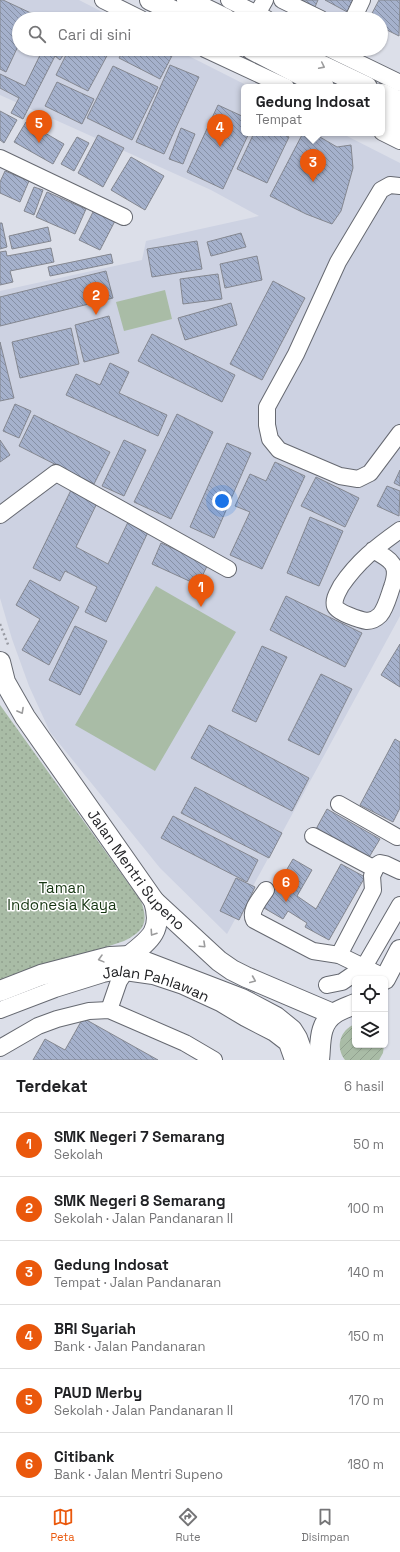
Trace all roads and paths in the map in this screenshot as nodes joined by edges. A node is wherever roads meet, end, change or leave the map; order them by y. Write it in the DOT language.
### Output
graph roads {
  1 [pos="103,0"];
  2 [pos="150,0"];
  3 [pos="187,0"];
  4 [pos="265,0"];
  5 [pos="282,0"];
  6 [pos="362,0"];
  7 [pos="222,8"];
  8 [pos="127,12"];
  9 [pos="176,12"];
  10 [pos="238,12"];
  11 [pos="261,12"];
  12 [pos="307,12"];
  13 [pos="356,12"];
  14 [pos="220,56"];
  15 [pos="264,56"];
  16 [pos="301,56"];
  17 [pos="344,56"];
  18 [pos="400,83"];
  19 [pos="280,84"];
  20 [pos="318,84"];
  21 [pos="361,84"];
  22 [pos="385,95"];
  23 [pos="400,102"];
  24 [pos="385,116"];
  25 [pos="400,123"];
  26 [pos="385,133"];
  27 [pos="400,140"];
  28 [pos="0,158"];
  29 [pos="400,186"];
  30 [pos="124,217"];
  31 [pos="400,433"];
  32 [pos="0,514"];
  33 [pos="400,530"];
  34 [pos="373,550"];
  35 [pos="228,569"];
  36 [pos="0,624"];
  37 [pos="5,655"];
  38 [pos="3,681"];
  39 [pos="339,804"];
  40 [pos="399,835"];
  41 [pos="313,836"];
  42 [pos="374,869"];
  43 [pos="400,871"];
  44 [pos="266,890"];
  45 [pos="154,901"];
  46 [pos="400,905"];
  47 [pos="400,950"];
  48 [pos="339,955"];
  49 [pos="127,964"];
  50 [pos="364,967"];
  51 [pos="380,976"];
  52 [pos="387,976"];
  53 [pos="327,986"];
  54 [pos="0,990"];
  55 [pos="352,1005"];
  56 [pos="0,1010"];
  57 [pos="109,1010"];
  58 [pos="333,1014"];
  59 [pos="0,1048"];
  60 [pos="214,1060"];
  61 [pos="293,1060"];
  62 [pos="305,1060"];
  63 [pos="319,1060"];
  1 -- 8 [label="street"];
  2 -- 9 [label="main road"];
  3 -- 7 [label="main road"];
  4 -- 11 [label="street"];
  5 -- 12 [label="street"];
  6 -- 13 [label="street"];
  7 -- 10 [label="street"];
  14 -- 19 [label="street"];
  15 -- 20 [label="main road"];
  16 -- 21 [label="main road, one-way"];
  17 -- 18 [label="street"];
  22 -- 23 [label="main road"];
  24 -- 25 [label="main road"];
  26 -- 27 [label="street"];
  28 -- 30 [label="street"];
  29 -- 31 [label="street"];
  32 -- 35 [label="street"];
  33 -- 34 [label="street"];
  34 -- 34 [label="street"];
  36 -- 37 [label="path"];
  37 -- 38 [label="main road, Jalan Mentri Supeno"];
  38 -- 45 [label="main road, Jalan Mentri Supeno, one-way"];
  39 -- 40 [label="street"];
  41 -- 42 [label="street"];
  42 -- 43 [label="street"];
  42 -- 48 [label="street"];
  44 -- 48 [label="street"];
  45 -- 49 [label="main road, one-way"];
  45 -- 58 [label="main road, Jalan Mentri Supeno, one-way"];
  46 -- 50 [label="street"];
  47 -- 52 [label="main road"];
  48 -- 50 [label="street"];
  49 -- 54 [label="main road, one-way"];
  49 -- 56 [label="street, Jalan Pahlawan"];
  49 -- 57 [label="street"];
  49 -- 61 [label="street, Jalan Pahlawan"];
  49 -- 62 [label="main road"];
  50 -- 51 [label="street"];
  50 -- 53 [label="street"];
  55 -- 58 [label="main road"];
  57 -- 59 [label="street"];
  57 -- 60 [label="street"];
  58 -- 63 [label="main road"];
}
